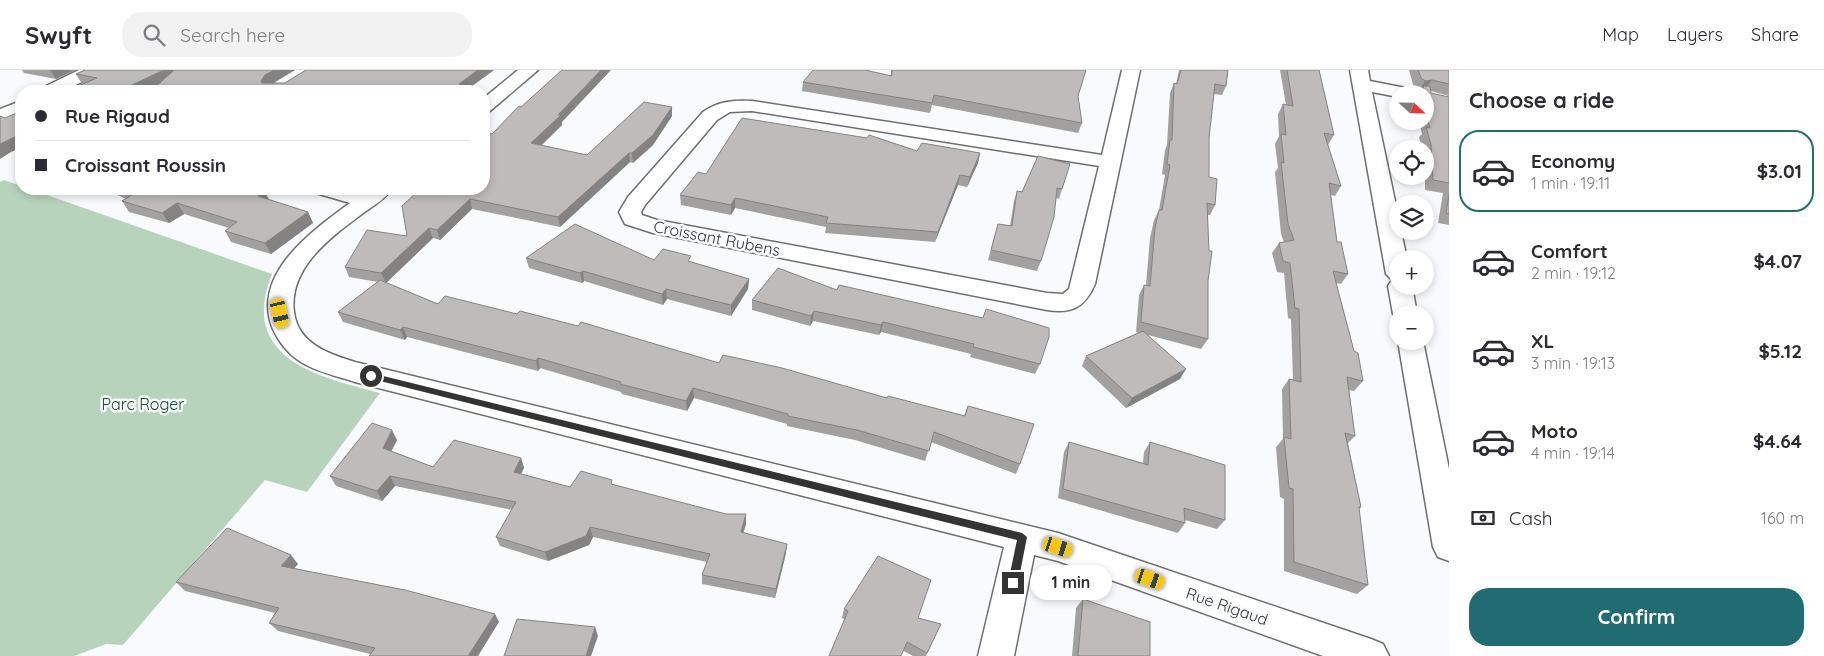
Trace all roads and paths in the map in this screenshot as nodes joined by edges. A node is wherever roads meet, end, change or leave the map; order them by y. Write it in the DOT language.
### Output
graph roads {
  1 [pos="93,70"];
  2 [pos="529,70"];
  3 [pos="1131,70"];
  4 [pos="1360,78"];
  5 [pos="62,85"];
  6 [pos="1389,87"];
  7 [pos="490,102"];
  8 [pos="15,109"];
  9 [pos="0,116"];
  10 [pos="1110,162"];
  11 [pos="374,195"];
  12 [pos="1393,250"];
  13 [pos="1412,350"];
  14 [pos="1022,537"];
  15 [pos="1449,547"];
  16 [pos="996,656"];
  17 [pos="1371,656"];
  1 -- 5 [label="street"];
  2 -- 7 [label="street"];
  3 -- 10 [label="street, Croissant Rubens"];
  4 -- 6 [label="street"];
  4 -- 12 [label="street"];
  8 -- 9 [label="street"];
  10 -- 10 [label="street, Croissant Rubens"];
  11 -- 14 [label="street, Rue Rigaud"];
  13 -- 15 [label="street"];
  14 -- 16 [label="street"];
  14 -- 17 [label="street, Rue Rigaud"];
}
